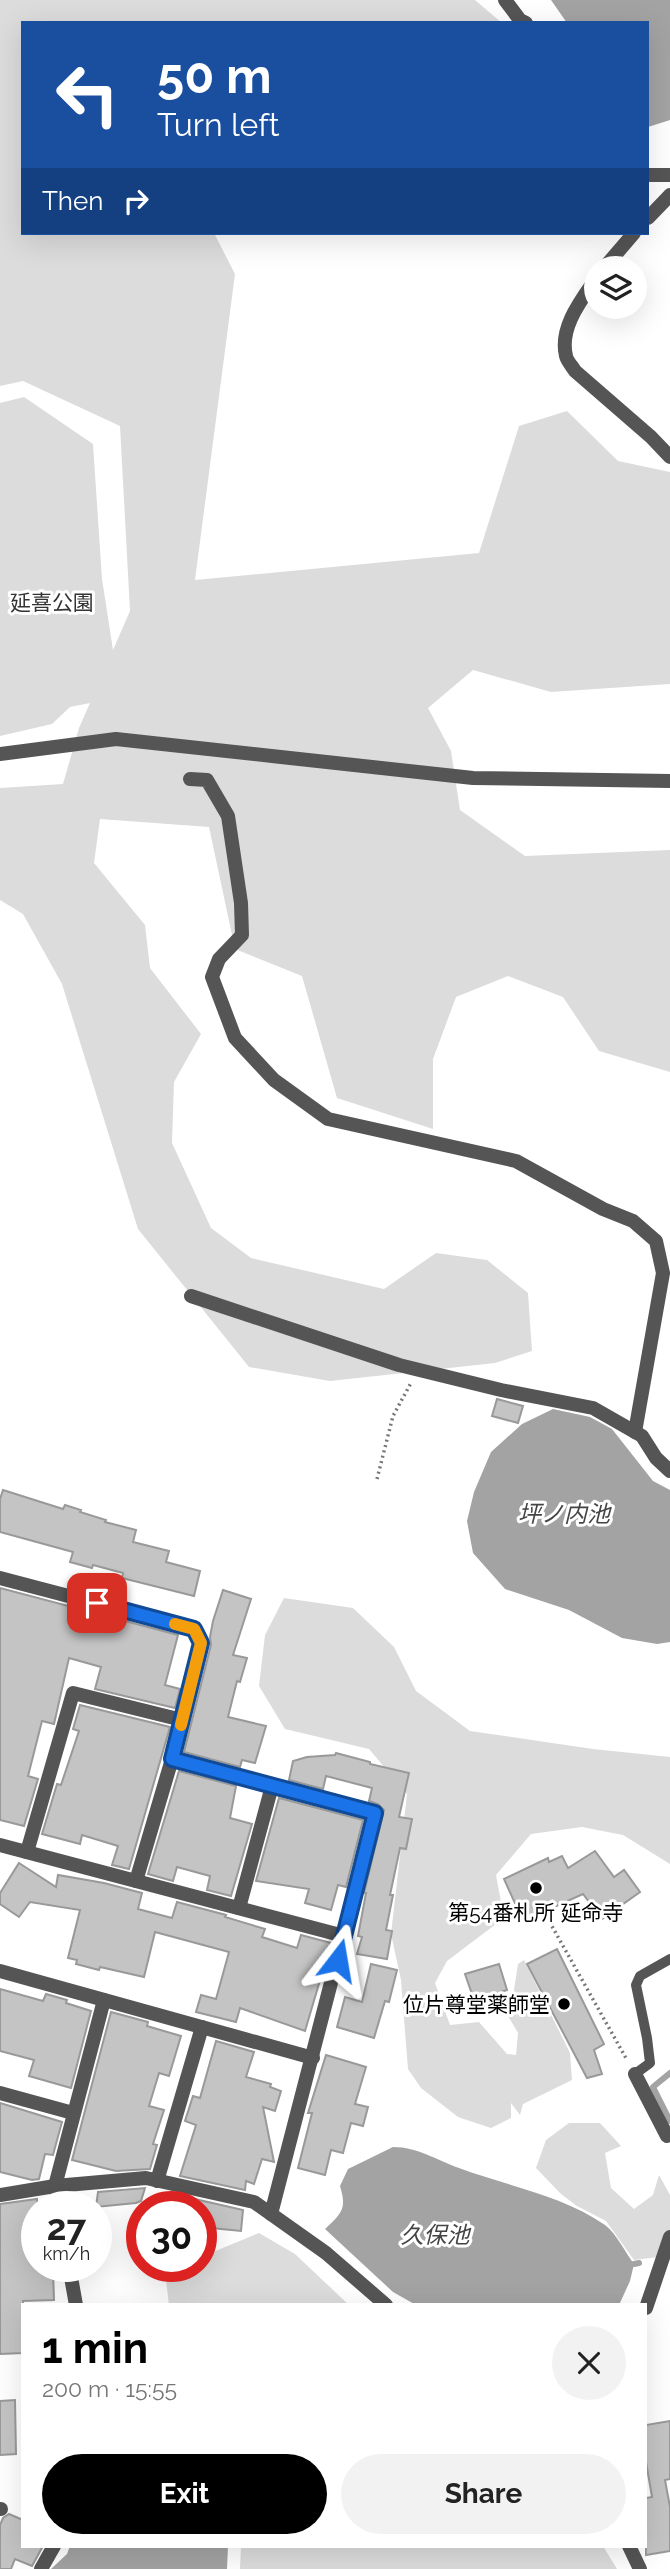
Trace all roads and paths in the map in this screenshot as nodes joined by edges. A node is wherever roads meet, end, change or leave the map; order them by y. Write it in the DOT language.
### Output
graph roads {
  1 [pos="505,0"];
  2 [pos="522,21"];
  3 [pos="649,175"];
  4 [pos="670,175"];
  5 [pos="670,195"];
  6 [pos="649,217"];
  7 [pos="632,235"];
  8 [pos="614,256"];
  9 [pos="584,297"];
  10 [pos="670,457"];
  11 [pos="0,754"];
  12 [pos="190,779"];
  13 [pos="670,781"];
  14 [pos="191,1297"];
  15 [pos="418,1370"];
  16 [pos="635,1432"];
  17 [pos="670,1472"];
  18 [pos="377,1479"];
  19 [pos="0,1578"];
  20 [pos="182,1720"];
  21 [pos="172,1759"];
  22 [pos="272,1786"];
  23 [pos="0,1844"];
  24 [pos="27,1852"];
  25 [pos="136,1881"];
  26 [pos="239,1908"];
  27 [pos="544,1912"];
  28 [pos="344,1936"];
  29 [pos="670,1959"];
  30 [pos="0,1971"];
  31 [pos="104,2000"];
  32 [pos="202,2027"];
  33 [pos="313,2058"];
  34 [pos="635,2074"];
  35 [pos="0,2093"];
  36 [pos="73,2113"];
  37 [pos="667,2136"];
  38 [pos="157,2181"];
  39 [pos="55,2186"];
  40 [pos="56,2191"];
  41 [pos="0,2195"];
  42 [pos="271,2214"];
  43 [pos="670,2237"];
  44 [pos="72,2282"];
  45 [pos="76,2303"];
  46 [pos="384,2303"];
  47 [pos="647,2305"];
  48 [pos="53,2548"];
  49 [pos="630,2548"];
  50 [pos="41,2569"];
  51 [pos="640,2569"];
  1 -- 2 [label="street"];
  3 -- 4 [label="street"];
  5 -- 6 [label="street"];
  7 -- 8 [label="street"];
  9 -- 10 [label="street"];
  11 -- 13 [label="street"];
  12 -- 16 [label="street"];
  14 -- 15 [label="street"];
  15 -- 16 [label="street"];
  15 -- 18 [label="path"];
  16 -- 17 [label="street"];
  19 -- 20 [label="street"];
  20 -- 21 [label="street"];
  20 -- 24 [label="street"];
  21 -- 22 [label="street"];
  21 -- 25 [label="street"];
  22 -- 26 [label="street"];
  22 -- 28 [label="street"];
  23 -- 24 [label="street"];
  24 -- 25 [label="street"];
  25 -- 26 [label="street"];
  26 -- 28 [label="street"];
  27 -- 34 [label="path"];
  28 -- 33 [label="street"];
  29 -- 34 [label="lane"];
  30 -- 31 [label="street"];
  31 -- 32 [label="street"];
  31 -- 36 [label="street"];
  32 -- 33 [label="street"];
  32 -- 38 [label="street"];
  33 -- 42 [label="street"];
  34 -- 37 [label="street"];
  35 -- 36 [label="street"];
  36 -- 39 [label="street"];
  38 -- 39 [label="street"];
  38 -- 42 [label="street"];
  39 -- 40 [label="street"];
  39 -- 41 [label="street"];
  42 -- 46 [label="street"];
  43 -- 47 [label="street"];
  44 -- 45 [label="street"];
  48 -- 50 [label="street"];
  49 -- 51 [label="street"];
}
